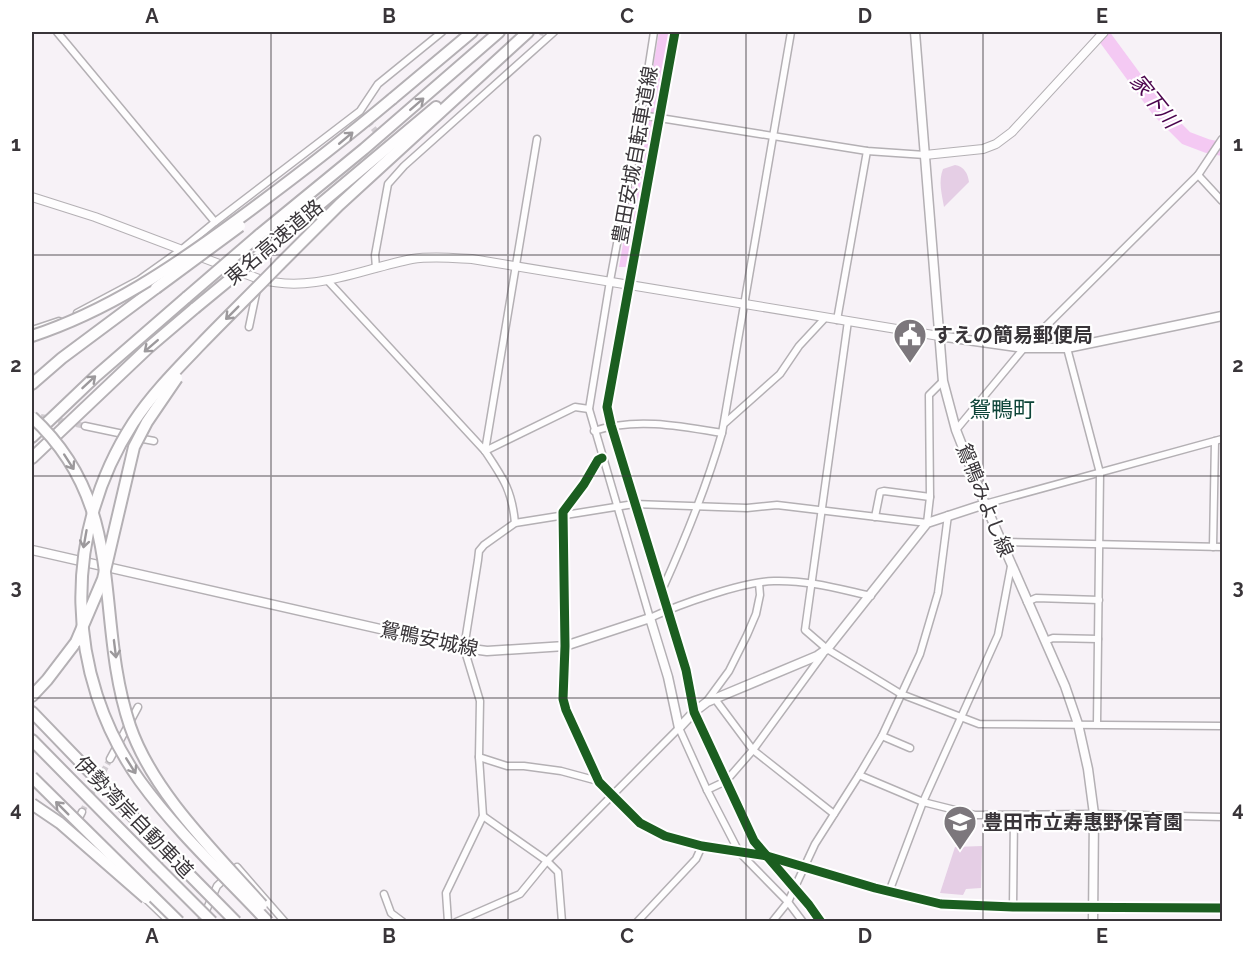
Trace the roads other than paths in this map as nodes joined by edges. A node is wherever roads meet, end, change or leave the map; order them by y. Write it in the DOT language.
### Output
graph roads {
  1 [pos="57,32"];
  2 [pos="442,32"];
  3 [pos="472,32"];
  4 [pos="499,32"];
  5 [pos="522,32"];
  6 [pos="528,32"];
  7 [pos="654,32"];
  8 [pos="791,32"];
  9 [pos="915,32"];
  10 [pos="1104,32"];
  11 [pos="549,34"];
  12 [pos="641,115"];
  13 [pos="774,137"];
  14 [pos="537,139"];
  15 [pos="1222,139"];
  16 [pos="867,151"];
  17 [pos="925,155"];
  18 [pos="396,157"];
  19 [pos="316,162"];
  20 [pos="404,166"];
  21 [pos="1198,175"];
  22 [pos="32,197"];
  23 [pos="1222,201"];
  24 [pos="214,222"];
  25 [pos="181,250"];
  26 [pos="514,266"];
  27 [pos="376,268"];
  28 [pos="259,279"];
  29 [pos="328,281"];
  30 [pos="611,282"];
  31 [pos="628,285"];
  32 [pos="744,305"];
  33 [pos="1222,316"];
  34 [pos="825,318"];
  35 [pos="837,320"];
  36 [pos="848,321"];
  37 [pos="249,327"];
  38 [pos="32,330"];
  39 [pos="212,333"];
  40 [pos="32,336"];
  41 [pos="939,336"];
  42 [pos="1024,348"];
  43 [pos="1067,348"];
  44 [pos="943,381"];
  45 [pos="32,384"];
  46 [pos="589,409"];
  47 [pos="32,417"];
  48 [pos="724,424"];
  49 [pos="611,425"];
  50 [pos="84,426"];
  51 [pos="957,430"];
  52 [pos="594,431"];
  53 [pos="722,433"];
  54 [pos="32,437"];
  55 [pos="1219,440"];
  56 [pos="154,441"];
  57 [pos="485,451"];
  58 [pos="32,458"];
  59 [pos="602,458"];
  60 [pos="1100,473"];
  61 [pos="930,497"];
  62 [pos="635,504"];
  63 [pos="985,504"];
  64 [pos="619,506"];
  65 [pos="697,507"];
  66 [pos="822,511"];
  67 [pos="948,515"];
  68 [pos="563,516"];
  69 [pos="875,517"];
  70 [pos="515,523"];
  71 [pos="927,523"];
  72 [pos="1002,542"];
  73 [pos="1100,544"];
  74 [pos="1213,547"];
  75 [pos="1222,547"];
  76 [pos="32,550"];
  77 [pos="1011,566"];
  78 [pos="810,582"];
  79 [pos="759,583"];
  80 [pos="663,588"];
  81 [pos="871,596"];
  82 [pos="1099,600"];
  83 [pos="1027,602"];
  84 [pos="668,611"];
  85 [pos="651,617"];
  86 [pos="1098,639"];
  87 [pos="1045,641"];
  88 [pos="565,646"];
  89 [pos="464,648"];
  90 [pos="827,649"];
  91 [pos="902,694"];
  92 [pos="32,696"];
  93 [pos="711,700"];
  94 [pos="138,707"];
  95 [pos="32,712"];
  96 [pos="693,713"];
  97 [pos="960,718"];
  98 [pos="1078,724"];
  99 [pos="1097,724"];
  100 [pos="681,726"];
  101 [pos="1222,726"];
  102 [pos="882,736"];
  103 [pos="33,741"];
  104 [pos="910,748"];
  105 [pos="753,750"];
  106 [pos="479,757"];
  107 [pos="110,759"];
  108 [pos="859,775"];
  109 [pos="32,777"];
  110 [pos="726,780"];
  111 [pos="599,782"];
  112 [pos="707,790"];
  113 [pos="611,795"];
  114 [pos="32,802"];
  115 [pos="923,802"];
  116 [pos="82,812"];
  117 [pos="834,814"];
  118 [pos="1094,814"];
  119 [pos="1014,815"];
  120 [pos="483,816"];
  121 [pos="1222,817"];
  122 [pos="73,830"];
  123 [pos="702,846"];
  124 [pos="743,853"];
  125 [pos="767,856"];
  126 [pos="547,861"];
  127 [pos="803,868"];
  128 [pos="795,889"];
  129 [pos="889,892"];
  130 [pos="384,894"];
  131 [pos="788,902"];
  132 [pos="1013,908"];
  133 [pos="1093,908"];
  134 [pos="1222,908"];
  135 [pos="172,921"];
  136 [pos="179,921"];
  137 [pos="201,921"];
  138 [pos="212,921"];
  139 [pos="236,921"];
  140 [pos="268,921"];
  141 [pos="275,921"];
  142 [pos="285,921"];
  143 [pos="403,921"];
  144 [pos="448,921"];
  145 [pos="456,921"];
  146 [pos="562,921"];
  147 [pos="637,921"];
  148 [pos="772,921"];
  149 [pos="803,921"];
  150 [pos="821,921"];
  151 [pos="1093,921"];
  1 -- 24 [label="street"];
  2 -- 24 [label="street"];
  19 -- 3 [label="highway, one-way, bridge"];
  54 -- 4 [label="highway, 東名高速道路, one-way, bridge"];
  5 -- 58 [label="highway, 東名高速道路, one-way, bridge"];
  6 -- 39 [label="highway, one-way, bridge"];
  7 -- 12 [label="street"];
  8 -- 13 [label="street"];
  9 -- 17 [label="main road, 鴛鴨みよし線"];
  10 -- 17 [label="street"];
  11 -- 20 [label="street"];
  12 -- 13 [label="street"];
  12 -- 30 [label="street"];
  13 -- 16 [label="street"];
  13 -- 32 [label="street"];
  14 -- 26 [label="street"];
  15 -- 21 [label="street"];
  16 -- 17 [label="street"];
  16 -- 35 [label="street"];
  17 -- 41 [label="main road, 鴛鴨みよし線"];
  18 -- 20 [label="street"];
  19 -- 40 [label="highway, bridge"];
  19 -- 45 [label="highway, bridge"];
  20 -- 27 [label="street"];
  21 -- 23 [label="street"];
  21 -- 42 [label="street"];
  22 -- 25 [label="street"];
  24 -- 25 [label="street"];
  25 -- 28 [label="street"];
  25 -- 38 [label="street"];
  26 -- 27 [label="street"];
  26 -- 30 [label="street"];
  26 -- 57 [label="street"];
  27 -- 29 [label="street"];
  28 -- 29 [label="street"];
  28 -- 37 [label="street"];
  29 -- 57 [label="street"];
  30 -- 31 [label="street"];
  30 -- 46 [label="street"];
  31 -- 32 [label="street"];
  31 -- 49 [label="street"];
  32 -- 34 [label="street"];
  32 -- 48 [label="street"];
  33 -- 43 [label="main road"];
  34 -- 35 [label="street"];
  34 -- 48 [label="street"];
  35 -- 36 [label="street"];
  36 -- 41 [label="street"];
  36 -- 66 [label="street"];
  39 -- 92 [label="highway, bridge"];
  39 -- 140 [label="highway, one-way, bridge"];
  41 -- 42 [label="main road"];
  41 -- 44 [label="main road, 鴛鴨みよし線"];
  42 -- 43 [label="main road"];
  42 -- 51 [label="street"];
  43 -- 60 [label="street"];
  44 -- 51 [label="main road, 鴛鴨みよし線"];
  44 -- 61 [label="street"];
  46 -- 52 [label="street"];
  46 -- 57 [label="street"];
  47 -- 141 [label="highway, one-way, bridge"];
  48 -- 53 [label="street"];
  49 -- 52 [label="street"];
  49 -- 53 [label="street"];
  49 -- 62 [label="street"];
  50 -- 56 [label="street"];
  51 -- 63 [label="main road, 鴛鴨みよし線"];
  52 -- 59 [label="street"];
  53 -- 65 [label="street"];
  55 -- 60 [label="street"];
  55 -- 74 [label="street"];
  57 -- 70 [label="street"];
  59 -- 64 [label="street"];
  59 -- 68 [label="street"];
  60 -- 63 [label="street"];
  60 -- 73 [label="street"];
  61 -- 69 [label="street"];
  61 -- 71 [label="street"];
  62 -- 64 [label="street"];
  62 -- 65 [label="street"];
  62 -- 80 [label="street"];
  63 -- 67 [label="main road"];
  63 -- 72 [label="main road, 鴛鴨みよし線"];
  64 -- 68 [label="street"];
  64 -- 85 [label="street"];
  65 -- 66 [label="street"];
  65 -- 80 [label="street"];
  66 -- 69 [label="street"];
  66 -- 78 [label="street"];
  67 -- 71 [label="main road"];
  67 -- 91 [label="street"];
  68 -- 70 [label="street"];
  68 -- 88 [label="street"];
  69 -- 71 [label="street"];
  70 -- 89 [label="street"];
  71 -- 81 [label="main road"];
  72 -- 73 [label="street"];
  72 -- 77 [label="main road, 鴛鴨みよし線"];
  73 -- 74 [label="street"];
  73 -- 82 [label="street"];
  74 -- 75 [label="street"];
  76 -- 89 [label="main road, 鴛鴨安城線"];
  77 -- 83 [label="main road, 鴛鴨みよし線"];
  77 -- 97 [label="street"];
  78 -- 79 [label="street"];
  78 -- 81 [label="street"];
  78 -- 90 [label="street"];
  79 -- 84 [label="street"];
  79 -- 93 [label="street"];
  80 -- 84 [label="street"];
  81 -- 90 [label="main road"];
  82 -- 83 [label="street"];
  82 -- 86 [label="street"];
  83 -- 87 [label="main road, 鴛鴨みよし線"];
  84 -- 85 [label="street"];
  84 -- 96 [label="street"];
  85 -- 88 [label="main road, 鴛鴨安城線"];
  85 -- 100 [label="main road"];
  86 -- 87 [label="street"];
  86 -- 99 [label="street"];
  87 -- 98 [label="main road, 鴛鴨みよし線"];
  88 -- 89 [label="main road, 鴛鴨安城線"];
  88 -- 111 [label="street"];
  89 -- 106 [label="street"];
  90 -- 91 [label="street"];
  90 -- 93 [label="main road"];
  90 -- 105 [label="street"];
  91 -- 97 [label="street"];
  91 -- 102 [label="street"];
  93 -- 96 [label="main road"];
  93 -- 105 [label="street"];
  94 -- 107 [label="street"];
  95 -- 139 [label="highway, 伊勢湾岸自動車道, bridge"];
  96 -- 100 [label="main road"];
  96 -- 110 [label="street"];
  97 -- 98 [label="street"];
  97 -- 115 [label="street"];
  98 -- 99 [label="street"];
  98 -- 118 [label="main road, 鴛鴨みよし線"];
  99 -- 101 [label="street"];
  100 -- 112 [label="street"];
  100 -- 113 [label="street"];
  102 -- 104 [label="street"];
  102 -- 108 [label="street"];
  103 -- 138 [label="highway, 伊勢湾岸自動車道, bridge"];
  105 -- 110 [label="street"];
  105 -- 117 [label="street"];
  106 -- 111 [label="street"];
  106 -- 120 [label="street"];
  108 -- 115 [label="street"];
  108 -- 117 [label="street"];
  136 -- 109 [label="highway, one-way, bridge"];
  110 -- 112 [label="street"];
  110 -- 125 [label="street"];
  111 -- 113 [label="street"];
  112 -- 124 [label="street"];
  113 -- 123 [label="street"];
  113 -- 126 [label="street"];
  114 -- 122 [label="street"];
  114 -- 135 [label="highway, bridge"];
  115 -- 119 [label="street"];
  115 -- 129 [label="street"];
  116 -- 122 [label="street"];
  117 -- 127 [label="street"];
  118 -- 119 [label="street"];
  118 -- 121 [label="street"];
  118 -- 133 [label="main road, 鴛鴨みよし線"];
  119 -- 132 [label="street"];
  120 -- 126 [label="street"];
  120 -- 144 [label="street"];
  122 -- 135 [label="street"];
  123 -- 124 [label="street"];
  123 -- 147 [label="street"];
  124 -- 125 [label="street"];
  124 -- 131 [label="street"];
  125 -- 127 [label="street"];
  125 -- 128 [label="street"];
  126 -- 145 [label="street"];
  126 -- 146 [label="street"];
  127 -- 128 [label="street"];
  127 -- 129 [label="street"];
  128 -- 131 [label="street"];
  128 -- 150 [label="street"];
  129 -- 132 [label="street"];
  130 -- 143 [label="street"];
  131 -- 148 [label="street"];
  131 -- 149 [label="street"];
  132 -- 133 [label="street"];
  133 -- 134 [label="street"];
  133 -- 151 [label="main road, 鴛鴨みよし線"];
  137 -- 142 [label="street"];
}
